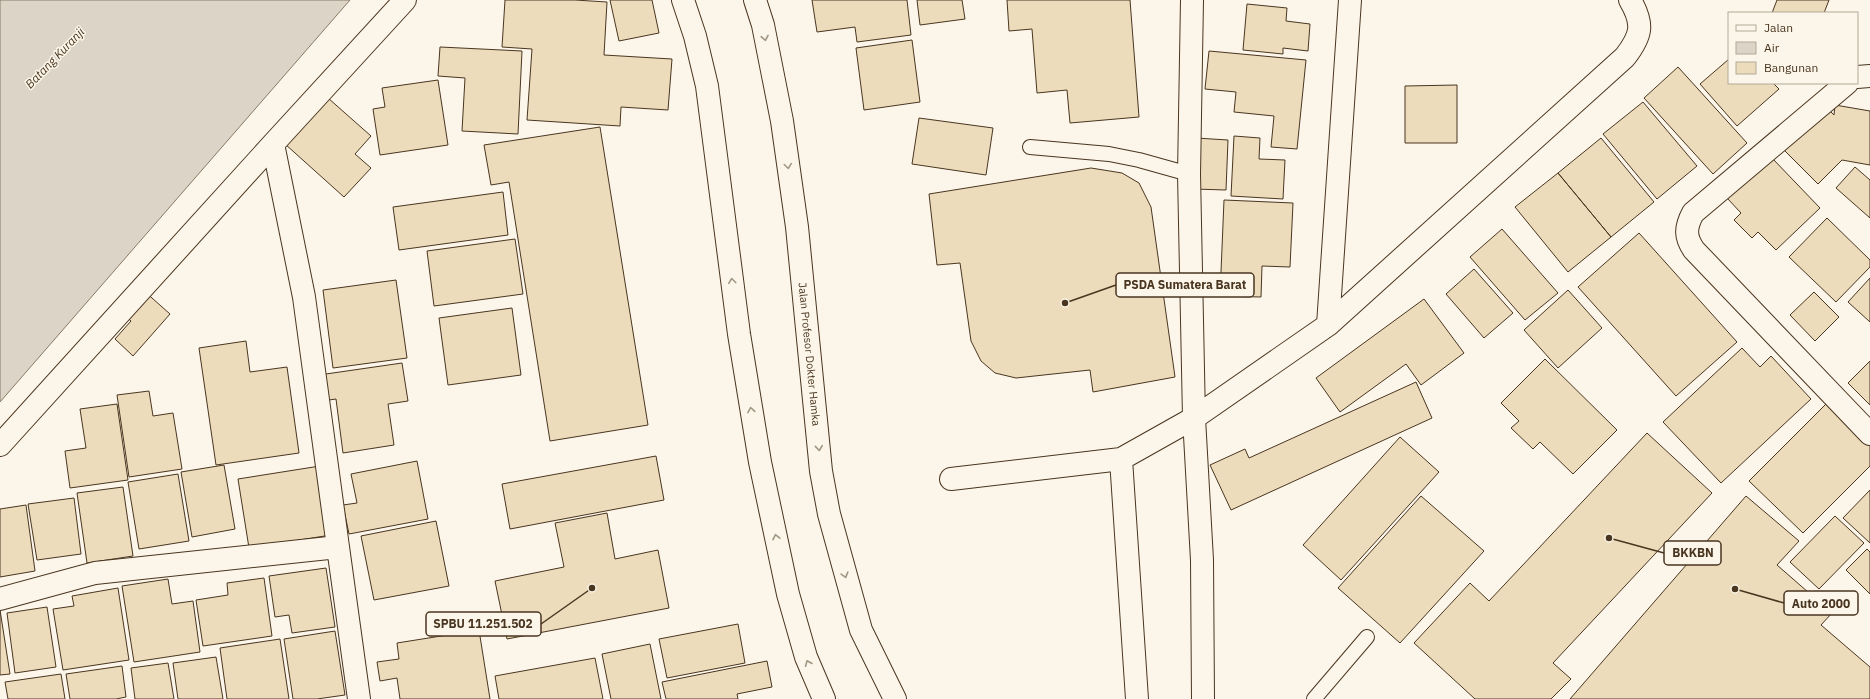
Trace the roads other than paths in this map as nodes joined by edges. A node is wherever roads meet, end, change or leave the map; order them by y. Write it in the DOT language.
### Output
graph roads {
  1 [pos="406,0"];
  2 [pos="683,0"];
  3 [pos="755,0"];
  4 [pos="1192,0"];
  5 [pos="1350,0"];
  6 [pos="1630,0"];
  7 [pos="1870,76"];
  8 [pos="1858,77"];
  9 [pos="1846,84"];
  10 [pos="272,144"];
  11 [pos="1030,147"];
  12 [pos="1189,174"];
  13 [pos="1328,325"];
  14 [pos="1194,418"];
  15 [pos="1870,434"];
  16 [pos="0,445"];
  17 [pos="1121,459"];
  18 [pos="951,479"];
  19 [pos="338,547"];
  20 [pos="0,599"];
  21 [pos="1367,637"];
  22 [pos="359,699"];
  23 [pos="824,699"];
  24 [pos="895,699"];
  25 [pos="1137,699"];
  26 [pos="1203,699"];
  27 [pos="1314,699"];
  1 -- 10 [label="street"];
  23 -- 2 [label="street, one-way"];
  3 -- 24 [label="street, Jalan Profesor Dokter Hamka, one-way"];
  4 -- 12 [label="street"];
  5 -- 13 [label="street"];
  6 -- 13 [label="street"];
  7 -- 8 [label="street"];
  9 -- 15 [label="street"];
  10 -- 16 [label="street"];
  10 -- 19 [label="street"];
  11 -- 12 [label="lane"];
  12 -- 14 [label="street"];
  13 -- 14 [label="street"];
  14 -- 17 [label="street"];
  14 -- 26 [label="street"];
  17 -- 18 [label="street"];
  17 -- 25 [label="street"];
  19 -- 20 [label="street"];
  19 -- 22 [label="street"];
  21 -- 27 [label="lane"];
}
